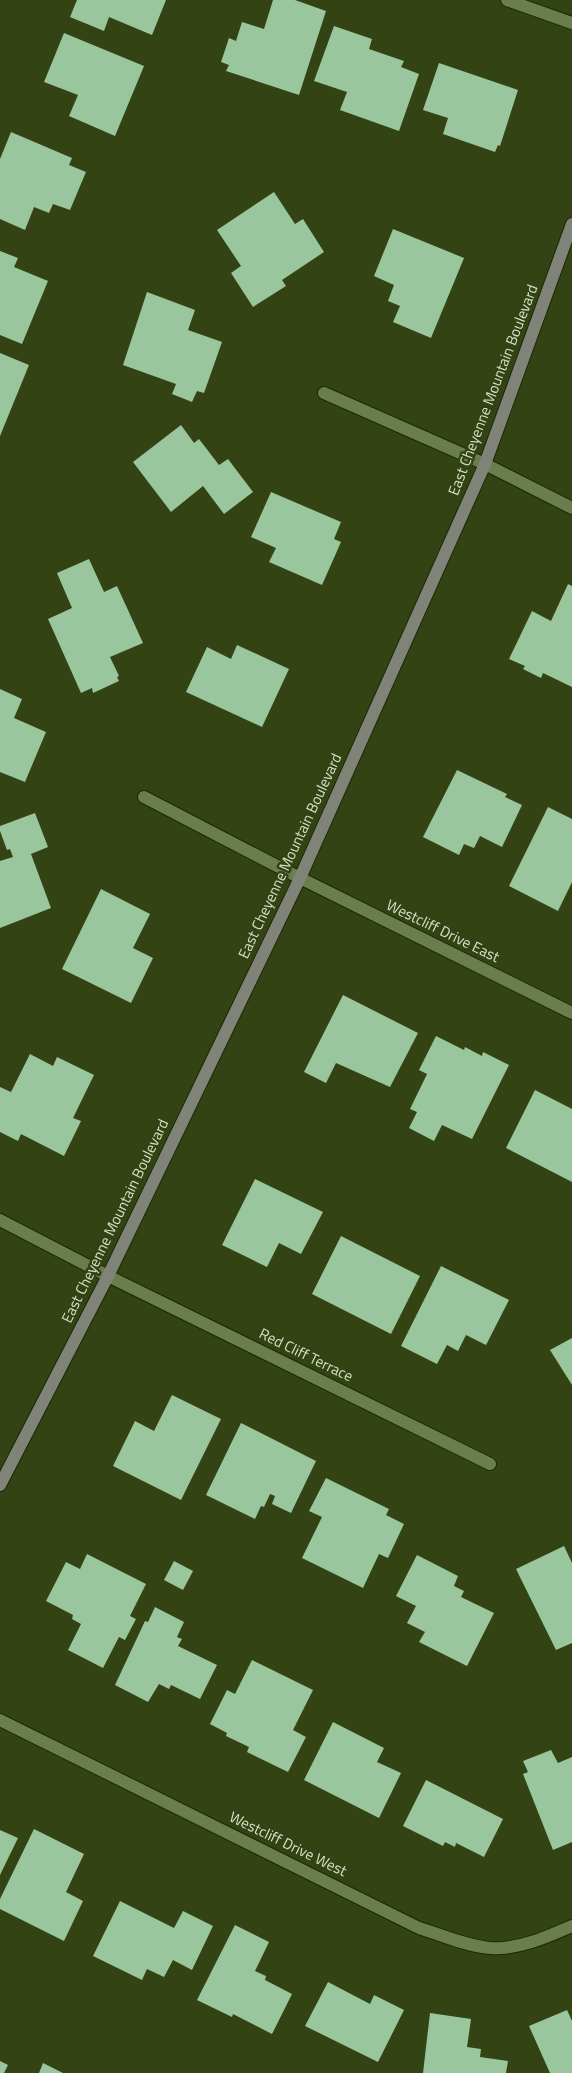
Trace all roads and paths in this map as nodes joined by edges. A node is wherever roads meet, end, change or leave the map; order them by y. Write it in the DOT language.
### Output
graph roads {
  1 [pos="507,0"];
  2 [pos="572,23"];
  3 [pos="572,224"];
  4 [pos="324,393"];
  5 [pos="485,464"];
  6 [pos="572,508"];
  7 [pos="144,797"];
  8 [pos="300,878"];
  9 [pos="572,1013"];
  10 [pos="0,1220"];
  11 [pos="108,1276"];
  12 [pos="490,1464"];
  13 [pos="0,1485"];
  14 [pos="0,1720"];
  15 [pos="572,1926"];
  1 -- 2 [label="street"];
  3 -- 5 [label="street, East Cheyenne Mountain Boulevard"];
  4 -- 5 [label="street"];
  5 -- 6 [label="street"];
  5 -- 8 [label="street, East Cheyenne Mountain Boulevard"];
  7 -- 8 [label="street, Westcliff Drive East"];
  8 -- 9 [label="street, Westcliff Drive East"];
  8 -- 11 [label="street, East Cheyenne Mountain Boulevard"];
  10 -- 11 [label="street, Red Cliff Terrace"];
  11 -- 12 [label="street, Red Cliff Terrace"];
  11 -- 13 [label="street, East Cheyenne Mountain Boulevard"];
  14 -- 15 [label="street, Westcliff Drive West"];
}
